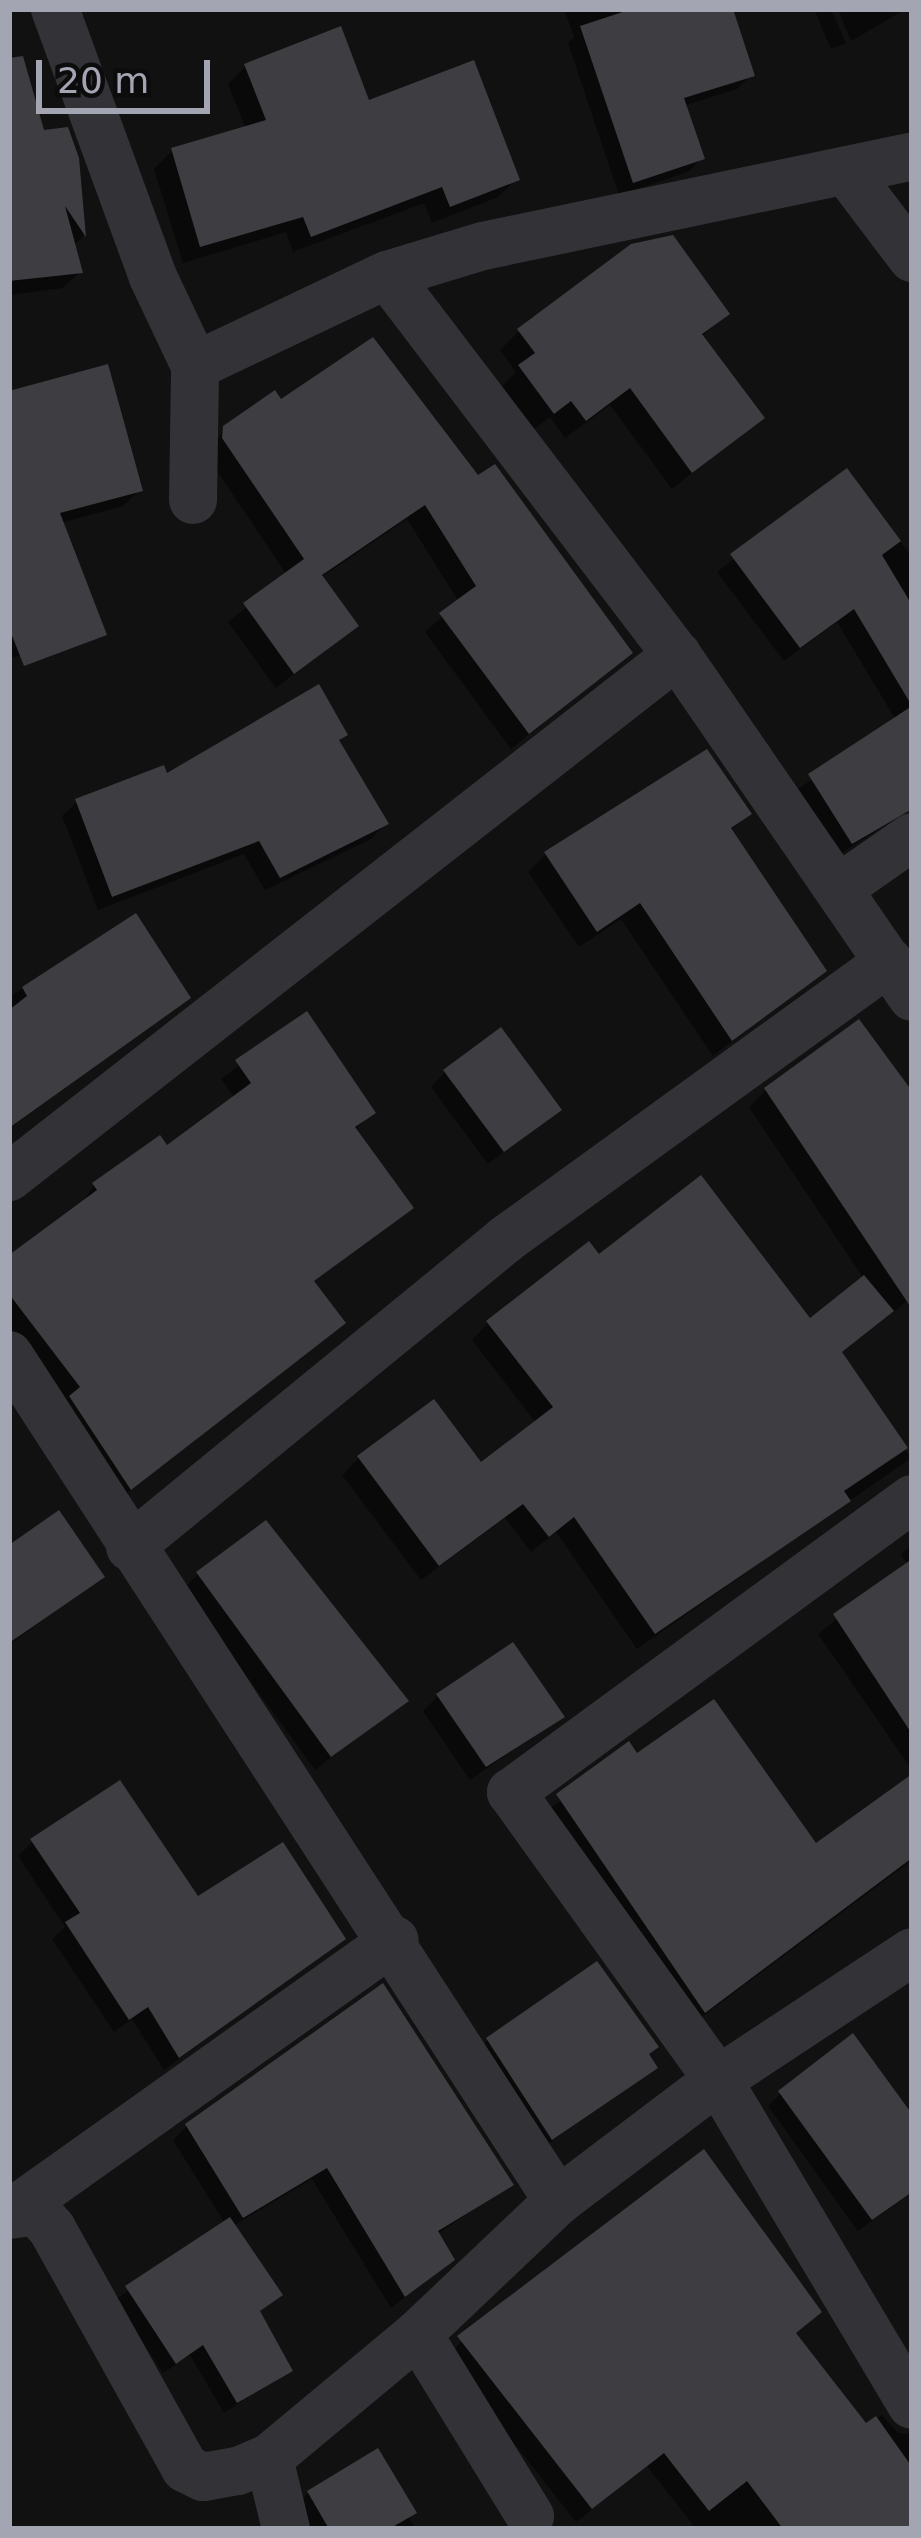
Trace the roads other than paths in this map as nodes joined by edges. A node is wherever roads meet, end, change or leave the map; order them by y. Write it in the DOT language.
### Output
graph roads {
  1 [pos="56,9"];
  2 [pos="912,156"];
  3 [pos="847,172"];
  4 [pos="912,259"];
  5 [pos="387,274"];
  6 [pos="195,366"];
  7 [pos="193,500"];
  8 [pos="677,655"];
  9 [pos="912,837"];
  10 [pos="838,888"];
  11 [pos="900,980"];
  12 [pos="9,1177"];
  13 [pos="9,1355"];
  14 [pos="912,1499"];
  15 [pos="130,1547"];
  16 [pos="394,1940"];
  17 [pos="912,1952"];
  18 [pos="718,2080"];
  19 [pos="558,2201"];
  20 [pos="9,2215"];
  21 [pos="418,2334"];
  22 [pos="912,2405"];
  23 [pos="269,2458"];
  24 [pos="530,2516"];
  25 [pos="286,2529"];
  1 -- 6 [label="street"];
  2 -- 3 [label="street"];
  3 -- 4 [label="street"];
  3 -- 5 [label="street"];
  5 -- 6 [label="street"];
  5 -- 8 [label="street"];
  6 -- 7 [label="street"];
  8 -- 10 [label="street"];
  8 -- 12 [label="street"];
  9 -- 10 [label="street"];
  10 -- 11 [label="street"];
  11 -- 15 [label="street"];
  13 -- 15 [label="street"];
  14 -- 18 [label="street"];
  15 -- 16 [label="street"];
  16 -- 19 [label="street"];
  16 -- 20 [label="street"];
  17 -- 18 [label="street"];
  18 -- 19 [label="street"];
  18 -- 22 [label="street"];
  19 -- 21 [label="street"];
  20 -- 23 [label="street"];
  21 -- 23 [label="street"];
  21 -- 24 [label="street"];
  23 -- 25 [label="street"];
}
